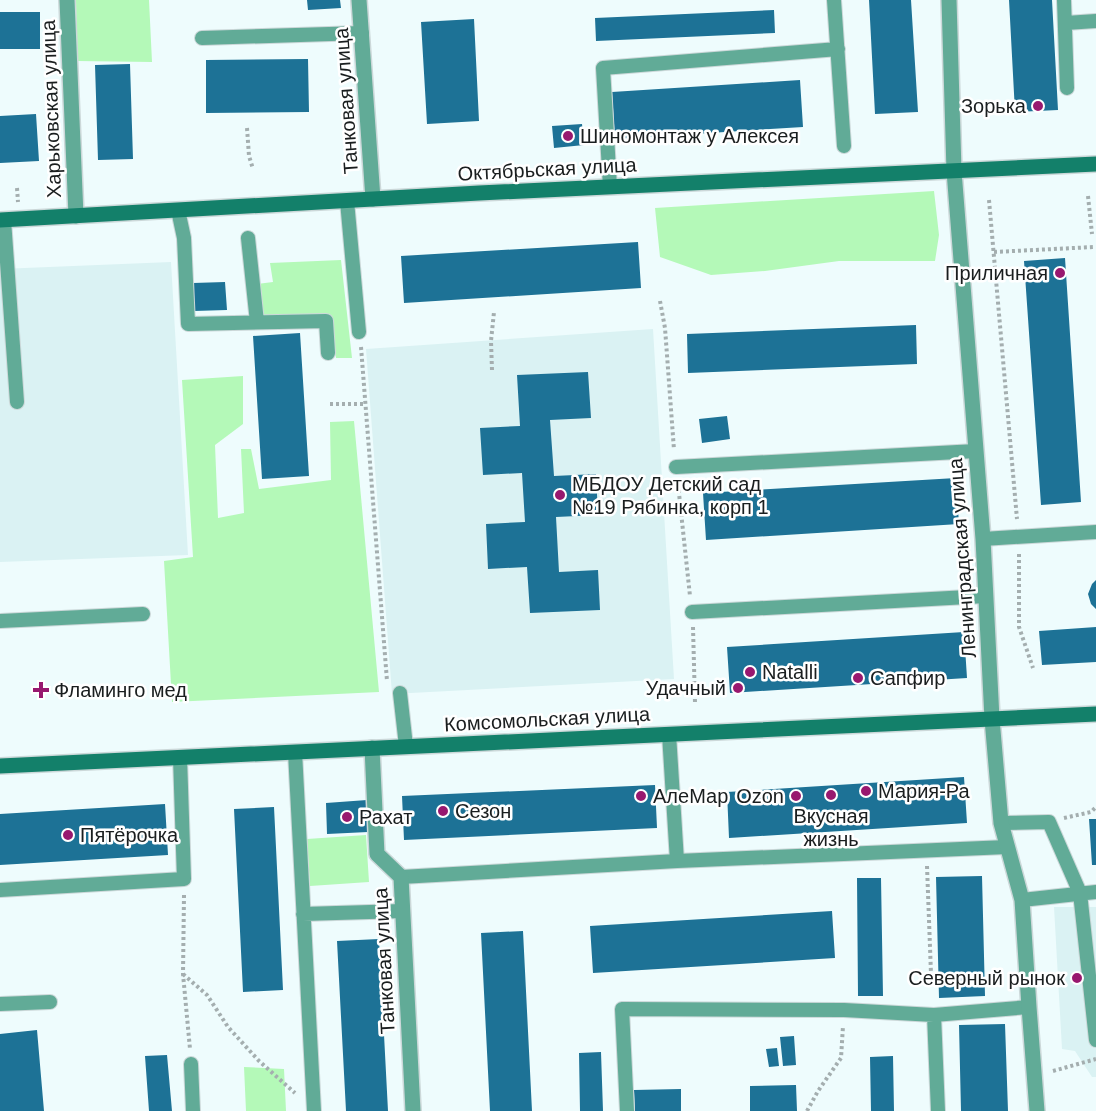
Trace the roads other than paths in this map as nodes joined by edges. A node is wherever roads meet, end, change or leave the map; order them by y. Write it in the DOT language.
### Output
graph roads {
  1 [pos="67,0"];
  2 [pos="359,0"];
  3 [pos="834,0"];
  4 [pos="949,0"];
  5 [pos="1064,0"];
  6 [pos="1096,21"];
  7 [pos="1066,23"];
  8 [pos="363,33"];
  9 [pos="202,38"];
  10 [pos="838,49"];
  11 [pos="1067,88"];
  12 [pos="844,146"];
  13 [pos="1096,164"];
  14 [pos="954,171"];
  15 [pos="610,187"];
  16 [pos="373,199"];
  17 [pos="347,201"];
  18 [pos="178,210"];
  19 [pos="76,216"];
  20 [pos="2,220"];
  21 [pos="248,238"];
  22 [pos="5,298"];
  23 [pos="257,322"];
  24 [pos="359,332"];
  25 [pos="328,353"];
  26 [pos="17,402"];
  27 [pos="976,451"];
  28 [pos="676,467"];
  29 [pos="1096,532"];
  30 [pos="983,539"];
  31 [pos="986,596"];
  32 [pos="692,612"];
  33 [pos="143,614"];
  34 [pos="0,621"];
  35 [pos="394,692"];
  36 [pos="1096,714"];
  37 [pos="992,719"];
  38 [pos="669,734"];
  39 [pos="406,746"];
  40 [pos="372,748"];
  41 [pos="295,752"];
  42 [pos="180,757"];
  43 [pos="0,766"];
  44 [pos="1000,823"];
  45 [pos="1007,847"];
  46 [pos="677,861"];
  47 [pos="401,877"];
  48 [pos="0,890"];
  49 [pos="1096,892"];
  50 [pos="1080,893"];
  51 [pos="1022,900"];
  52 [pos="403,911"];
  53 [pos="303,915"];
  54 [pos="50,1002"];
  55 [pos="0,1004"];
  56 [pos="1029,1007"];
  57 [pos="934,1015"];
  58 [pos="1096,1040"];
  59 [pos="191,1064"];
  60 [pos="314,1110"];
  61 [pos="193,1111"];
  62 [pos="413,1111"];
  63 [pos="627,1111"];
  64 [pos="939,1111"];
  65 [pos="1037,1111"];
  1 -- 19 [label="street, Харьковская улица"];
  2 -- 8 [label="street, Танковая улица"];
  3 -- 10 [label="lane"];
  4 -- 14 [label="street, Ленинградская улица"];
  5 -- 7 [label="lane"];
  6 -- 7 [label="lane"];
  7 -- 11 [label="lane"];
  8 -- 9 [label="lane"];
  8 -- 16 [label="street, Танковая улица"];
  10 -- 12 [label="lane"];
  10 -- 15 [label="lane"];
  13 -- 14 [label="main road, Октябрьская улица"];
  14 -- 15 [label="main road, Октябрьская улица"];
  14 -- 27 [label="street, Ленинградская улица"];
  15 -- 16 [label="main road, Октябрьская улица"];
  16 -- 17 [label="main road, Октябрьская улица"];
  17 -- 18 [label="main road, Октябрьская улица"];
  17 -- 24 [label="lane"];
  18 -- 19 [label="main road, Октябрьская улица"];
  18 -- 23 [label="lane"];
  19 -- 20 [label="main road, Октябрьская улица"];
  20 -- 22 [label="lane"];
  21 -- 23 [label="lane"];
  22 -- 26 [label="lane"];
  23 -- 25 [label="lane"];
  27 -- 28 [label="lane"];
  27 -- 30 [label="street, Ленинградская улица"];
  29 -- 30 [label="lane"];
  30 -- 31 [label="street, Ленинградская улица"];
  31 -- 32 [label="lane"];
  31 -- 37 [label="street, Ленинградская улица"];
  33 -- 34 [label="lane"];
  35 -- 39 [label="lane"];
  36 -- 37 [label="main road, Комсомольская улица"];
  37 -- 38 [label="main road, Комсомольская улица"];
  37 -- 44 [label="street, Ленинградская улица"];
  38 -- 39 [label="main road, Комсомольская улица"];
  38 -- 46 [label="lane"];
  39 -- 40 [label="main road, Комсомольская улица"];
  40 -- 41 [label="main road, Комсомольская улица"];
  40 -- 47 [label="street, Танковая улица"];
  41 -- 42 [label="main road, Комсомольская улица"];
  41 -- 53 [label="lane"];
  42 -- 43 [label="main road, Комсомольская улица"];
  42 -- 48 [label="lane"];
  44 -- 45 [label="street, Ленинградская улица"];
  44 -- 50 [label="lane"];
  45 -- 46 [label="lane"];
  45 -- 51 [label="street, Ленинградская улица"];
  46 -- 47 [label="lane"];
  47 -- 52 [label="street, Танковая улица"];
  49 -- 50 [label="lane"];
  50 -- 51 [label="lane"];
  50 -- 58 [label="lane"];
  51 -- 56 [label="street, Ленинградская улица"];
  52 -- 53 [label="lane"];
  52 -- 62 [label="street, Танковая улица"];
  53 -- 60 [label="lane"];
  54 -- 55 [label="lane"];
  56 -- 57 [label="lane"];
  56 -- 65 [label="street, Ленинградская улица"];
  57 -- 63 [label="lane"];
  57 -- 64 [label="lane"];
  59 -- 61 [label="lane"];
}
